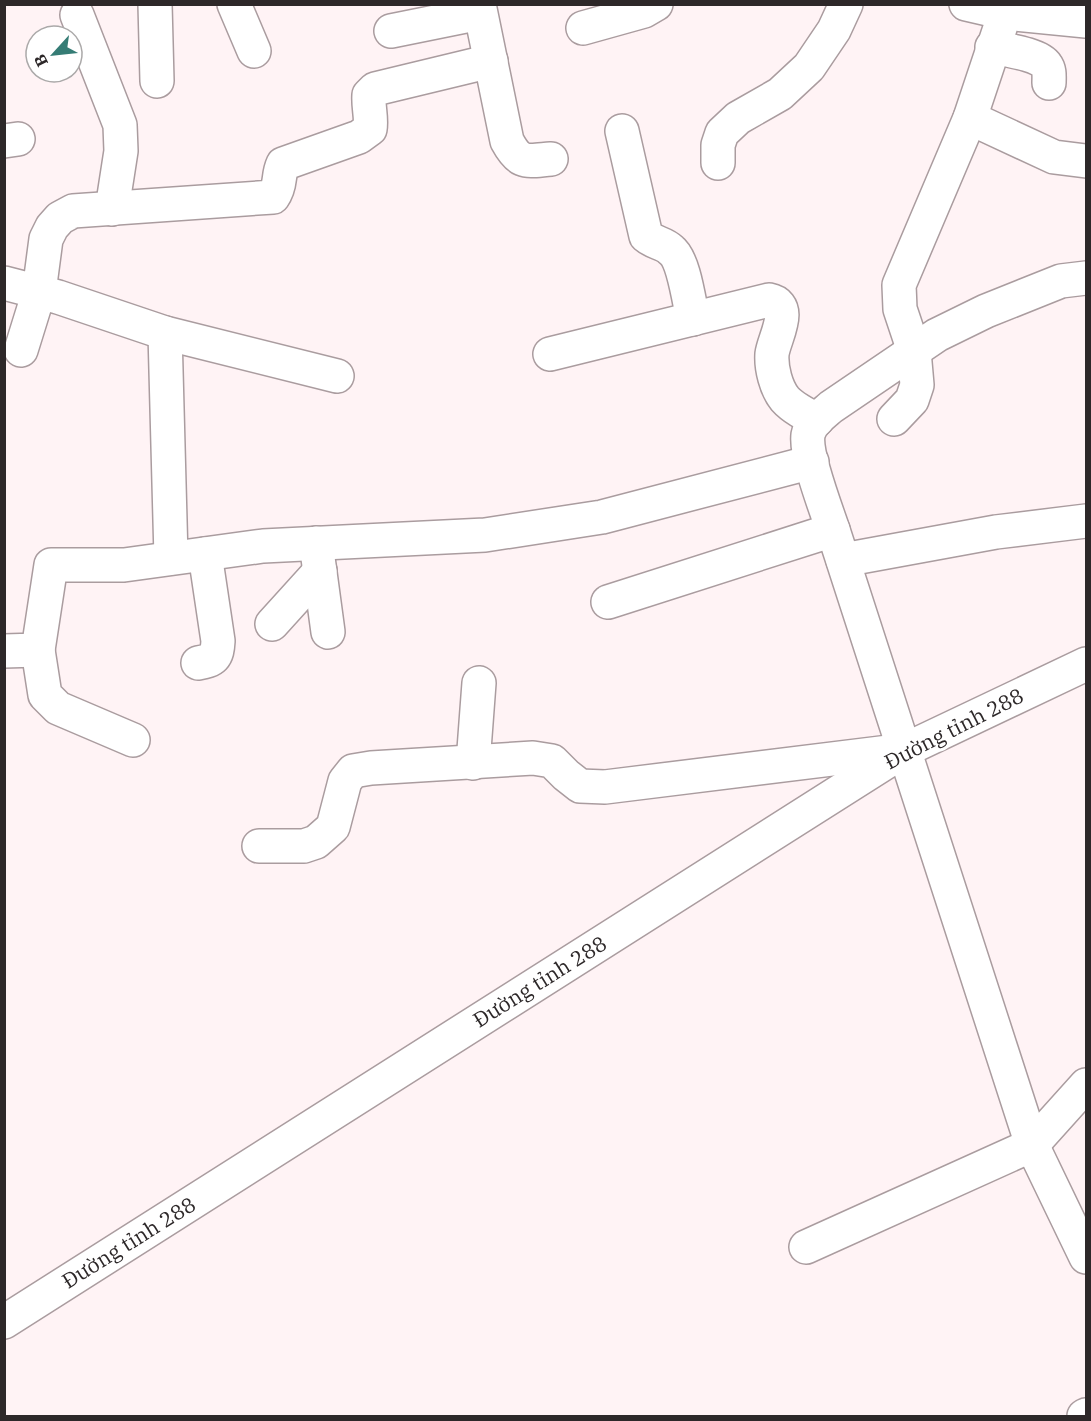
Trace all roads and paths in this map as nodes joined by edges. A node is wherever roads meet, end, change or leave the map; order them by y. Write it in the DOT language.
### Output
graph roads {
  1 [pos="155,4"];
  2 [pos="234,4"];
  3 [pos="656,4"];
  4 [pos="846,4"];
  5 [pos="966,4"];
  6 [pos="479,9"];
  7 [pos="1007,9"];
  8 [pos="77,15"];
  9 [pos="1086,21"];
  10 [pos="583,27"];
  11 [pos="391,31"];
  12 [pos="992,47"];
  13 [pos="254,51"];
  14 [pos="491,61"];
  15 [pos="157,81"];
  16 [pos="1049,83"];
  17 [pos="970,118"];
  18 [pos="622,131"];
  19 [pos="551,159"];
  20 [pos="1086,161"];
  21 [pos="718,163"];
  22 [pos="112,209"];
  23 [pos="1086,278"];
  24 [pos="4,283"];
  25 [pos="39,292"];
  26 [pos="693,319"];
  27 [pos="165,333"];
  28 [pos="21,350"];
  29 [pos="914,351"];
  30 [pos="550,354"];
  31 [pos="337,376"];
  32 [pos="894,419"];
  33 [pos="817,420"];
  34 [pos="812,462"];
  35 [pos="1086,520"];
  36 [pos="838,545"];
  37 [pos="205,554"];
  38 [pos="318,557"];
  39 [pos="171,558"];
  40 [pos="608,602"];
  41 [pos="272,624"];
  42 [pos="328,632"];
  43 [pos="38,650"];
  44 [pos="4,651"];
  45 [pos="198,663"];
  46 [pos="1086,664"];
  47 [pos="479,683"];
  48 [pos="133,740"];
  49 [pos="905,750"];
  50 [pos="473,763"];
  51 [pos="259,846"];
  52 [pos="1086,1085"];
  53 [pos="1032,1145"];
  54 [pos="806,1247"];
  55 [pos="1086,1257"];
  56 [pos="4,1322"];
  1 -- 15 [label="street"];
  2 -- 13 [label="street"];
  3 -- 10 [label="street"];
  4 -- 21 [label="street"];
  5 -- 7 [label="street"];
  6 -- 11 [label="street"];
  6 -- 14 [label="street"];
  7 -- 9 [label="street"];
  7 -- 12 [label="street"];
  8 -- 22 [label="street"];
  12 -- 16 [label="street"];
  12 -- 17 [label="street"];
  14 -- 19 [label="street"];
  14 -- 22 [label="street"];
  17 -- 20 [label="street"];
  17 -- 29 [label="street"];
  18 -- 26 [label="street"];
  22 -- 25 [label="street"];
  23 -- 29 [label="street"];
  24 -- 25 [label="street"];
  25 -- 27 [label="street"];
  25 -- 28 [label="street"];
  26 -- 30 [label="street"];
  26 -- 33 [label="street"];
  27 -- 31 [label="street"];
  27 -- 39 [label="street"];
  29 -- 32 [label="street"];
  29 -- 33 [label="street"];
  33 -- 34 [label="street"];
  34 -- 36 [label="street"];
  34 -- 38 [label="street"];
  35 -- 36 [label="street"];
  36 -- 40 [label="street"];
  36 -- 49 [label="street"];
  37 -- 38 [label="street"];
  37 -- 39 [label="street"];
  37 -- 45 [label="street"];
  38 -- 41 [label="street"];
  38 -- 42 [label="street"];
  39 -- 43 [label="street"];
  43 -- 44 [label="street"];
  43 -- 48 [label="street"];
  46 -- 49 [label="street, Đường tỉnh 288"];
  47 -- 50 [label="street"];
  49 -- 50 [label="street"];
  49 -- 53 [label="street"];
  49 -- 56 [label="street, Đường tỉnh 288"];
  50 -- 51 [label="street"];
  52 -- 53 [label="street"];
  53 -- 54 [label="street"];
  53 -- 55 [label="street"];
}
